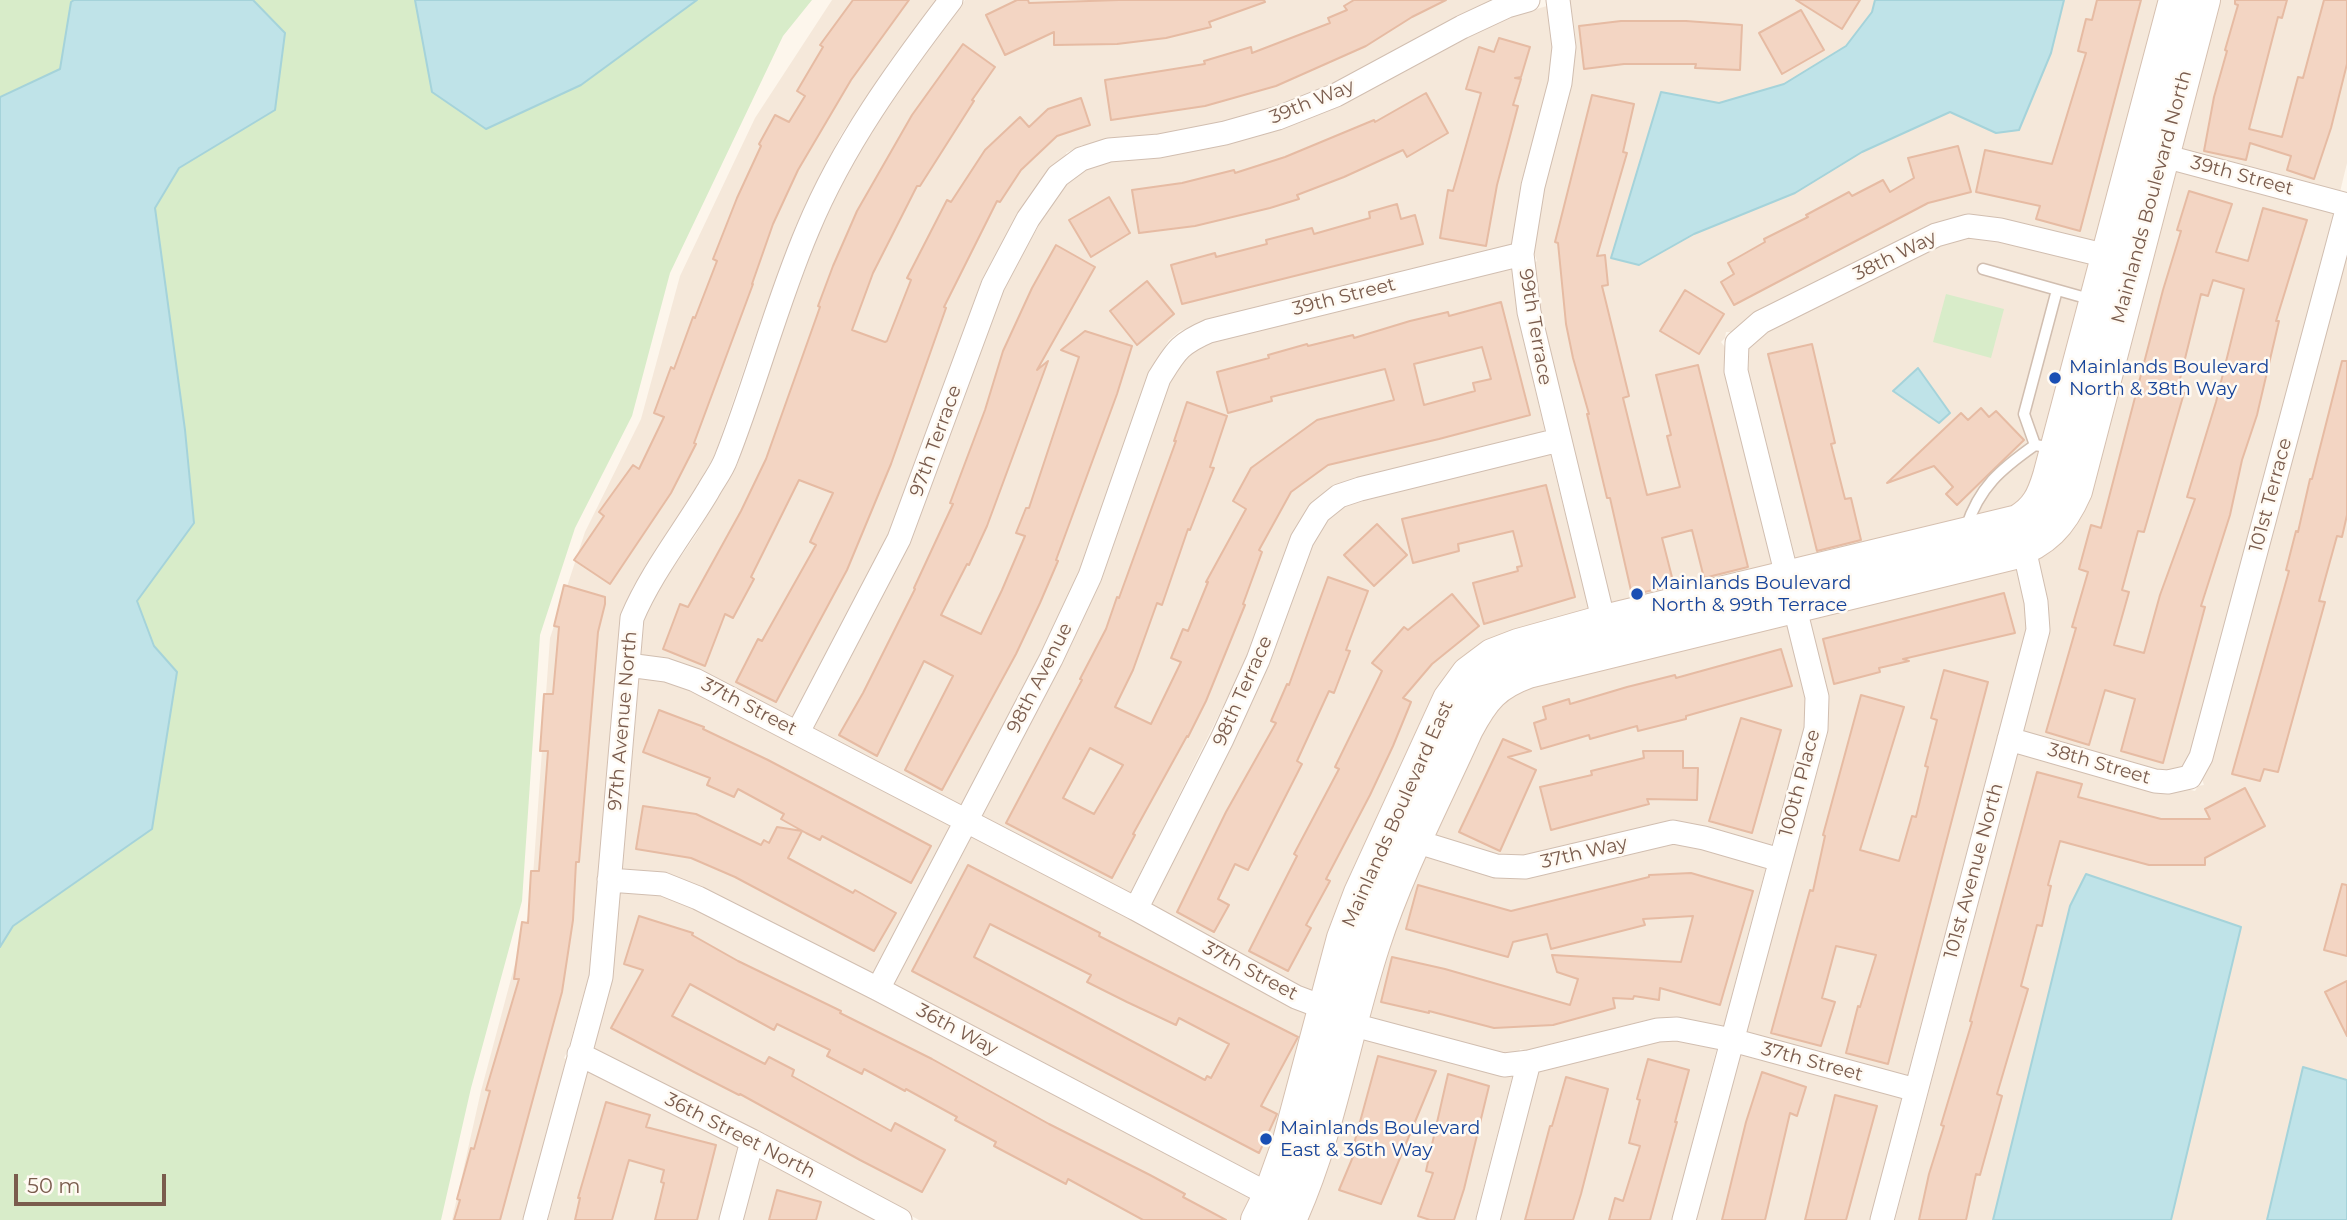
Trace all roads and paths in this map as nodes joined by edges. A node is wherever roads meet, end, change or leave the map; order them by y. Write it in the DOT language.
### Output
graph roads {
  1 [pos="951,0"];
  2 [pos="1528,0"];
  3 [pos="1558,0"];
  4 [pos="2175,0"];
  5 [pos="2203,0"];
  6 [pos="2150,152"];
  7 [pos="1081,159"];
  8 [pos="2347,205"];
  9 [pos="2347,210"];
  10 [pos="1522,254"];
  11 [pos="2107,256"];
  12 [pos="1983,269"];
  13 [pos="2057,289"];
  14 [pos="2095,300"];
  15 [pos="1737,343"];
  16 [pos="1174,355"];
  17 [pos="1559,440"];
  18 [pos="2046,448"];
  19 [pos="1964,534"];
  20 [pos="2021,535"];
  21 [pos="1792,592"];
  22 [pos="1607,636"];
  23 [pos="628,665"];
  24 [pos="798,732"];
  25 [pos="2009,739"];
  26 [pos="2190,777"];
  27 [pos="967,821"];
  28 [pos="1402,837"];
  29 [pos="1780,860"];
  30 [pos="609,880"];
  31 [pos="1136,909"];
  32 [pos="878,989"];
  33 [pos="1337,1016"];
  34 [pos="1732,1040"];
  35 [pos="579,1054"];
  36 [pos="1529,1062"];
  37 [pos="1916,1090"];
  38 [pos="752,1141"];
  39 [pos="1278,1211"];
  40 [pos="535,1220"];
  41 [pos="731,1220"];
  42 [pos="900,1220"];
  43 [pos="1488,1220"];
  44 [pos="1684,1220"];
  45 [pos="1882,1220"];
  1 -- 23 [label="street, 97th Avenue North"];
  2 -- 7 [label="street, 39th Way"];
  3 -- 10 [label="street, 99th Terrace"];
  4 -- 6 [label="street, Mainlands Boulevard North"];
  5 -- 6 [label="street, Mainlands Boulevard North"];
  6 -- 8 [label="street, 39th Street"];
  6 -- 11 [label="street, Mainlands Boulevard North"];
  6 -- 20 [label="street, Mainlands Boulevard North"];
  7 -- 24 [label="street, 97th Terrace"];
  9 -- 26 [label="street, 101st Terrace"];
  10 -- 16 [label="street, 39th Street"];
  10 -- 17 [label="street, 99th Terrace"];
  11 -- 14 [label="street, Mainlands Boulevard North"];
  11 -- 15 [label="street, 38th Way"];
  12 -- 13 [label="lane"];
  13 -- 14 [label="lane"];
  13 -- 18 [label="lane"];
  14 -- 18 [label="street, Mainlands Boulevard North"];
  15 -- 21 [label="street, 100th Place"];
  16 -- 27 [label="street, 98th Avenue"];
  17 -- 22 [label="street, 99th Terrace"];
  17 -- 31 [label="street, 98th Terrace"];
  18 -- 19 [label="lane"];
  18 -- 20 [label="street, Mainlands Boulevard North"];
  19 -- 20 [label="street, Mainlands Boulevard North"];
  19 -- 21 [label="street, Mainlands Boulevard North"];
  20 -- 21 [label="street, Mainlands Boulevard North"];
  20 -- 25 [label="street, 101st Avenue North"];
  21 -- 22 [label="street, Mainlands Boulevard North"];
  21 -- 29 [label="street, 100th Place"];
  22 -- 28 [label="street, Mainlands Boulevard East"];
  23 -- 24 [label="street, 37th Street"];
  23 -- 30 [label="street, 97th Avenue North"];
  24 -- 27 [label="street, 37th Street"];
  25 -- 26 [label="street, 38th Street"];
  25 -- 37 [label="street, 101st Avenue North"];
  27 -- 31 [label="street, 37th Street"];
  27 -- 32 [label="street, 98th Avenue"];
  28 -- 29 [label="street, 37th Way"];
  28 -- 33 [label="street, Mainlands Boulevard East"];
  29 -- 34 [label="street, 100th Place"];
  30 -- 32 [label="street, 36th Way"];
  30 -- 35 [label="street, 97th Avenue North"];
  31 -- 33 [label="street, 37th Street"];
  32 -- 39 [label="street, 36th Way"];
  33 -- 36 [label="street, 37th Street"];
  33 -- 39 [label="street, Mainlands Boulevard East"];
  34 -- 36 [label="street, 37th Street"];
  34 -- 37 [label="street, 37th Street"];
  34 -- 44 [label="street, 100th Place"];
  35 -- 38 [label="street, 36th Street North"];
  35 -- 40 [label="street, 97th Avenue North"];
  36 -- 43 [label="street"];
  37 -- 45 [label="street, 101st Avenue North"];
  38 -- 41 [label="street"];
  38 -- 42 [label="street, 36th Street North"];
}
